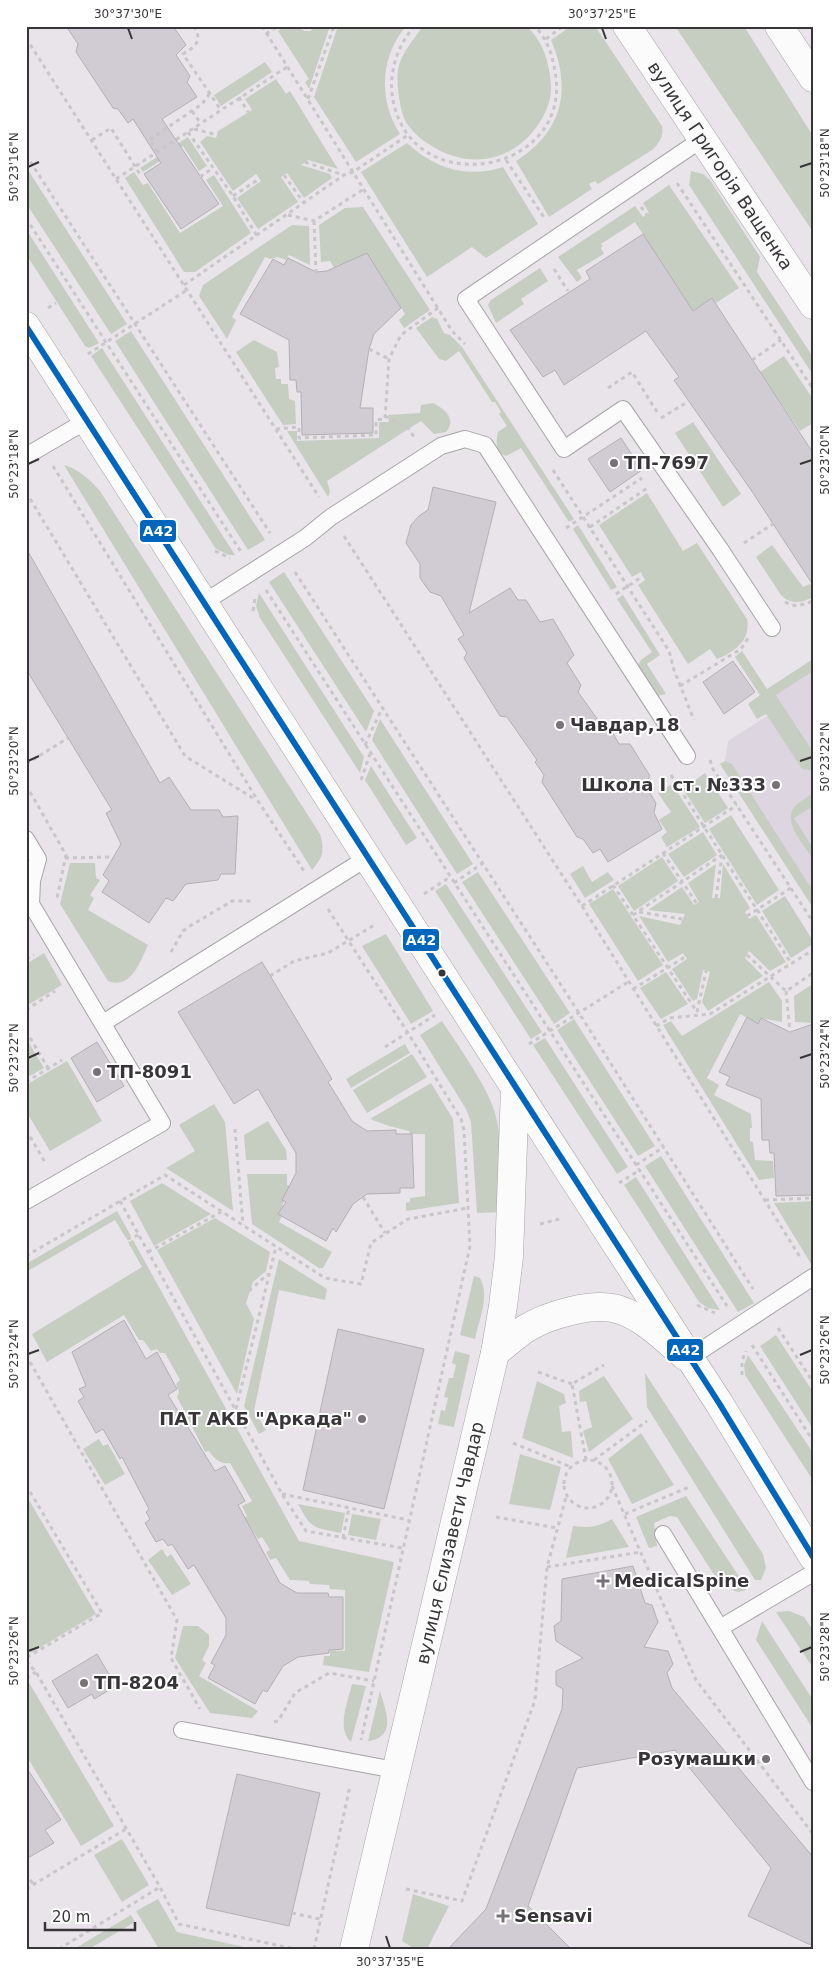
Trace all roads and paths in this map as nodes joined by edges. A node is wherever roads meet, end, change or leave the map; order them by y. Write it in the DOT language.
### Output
graph roads {
  1 [pos="194,26"];
  2 [pos="262,26"];
  3 [pos="278,26"];
  4 [pos="334,26"];
  5 [pos="415,26"];
  6 [pos="535,26"];
  7 [pos="563,26"];
  8 [pos="627,26"];
  9 [pos="779,26"];
  10 [pos="266,34"];
  11 [pos="26,38"];
  12 [pos="546,39"];
  13 [pos="287,66"];
  14 [pos="813,78"];
  15 [pos="210,93"];
  16 [pos="239,98"];
  17 [pos="308,100"];
  18 [pos="221,110"];
  19 [pos="192,111"];
  20 [pos="248,112"];
  21 [pos="201,124"];
  22 [pos="193,129"];
  23 [pos="188,132"];
  24 [pos="217,135"];
  25 [pos="408,135"];
  26 [pos="702,139"];
  27 [pos="92,140"];
  28 [pos="158,152"];
  29 [pos="26,154"];
  30 [pos="506,159"];
  31 [pos="305,162"];
  32 [pos="665,164"];
  33 [pos="137,166"];
  34 [pos="213,168"];
  35 [pos="353,172"];
  36 [pos="284,175"];
  37 [pos="344,175"];
  38 [pos="141,176"];
  39 [pos="200,177"];
  40 [pos="259,178"];
  41 [pos="116,179"];
  42 [pos="364,189"];
  43 [pos="233,196"];
  44 [pos="304,203"];
  45 [pos="288,215"];
  46 [pos="26,218"];
  47 [pos="314,221"];
  48 [pos="547,223"];
  49 [pos="257,236"];
  50 [pos="553,268"];
  51 [pos="316,272"];
  52 [pos="184,285"];
  53 [pos="187,290"];
  54 [pos="568,291"];
  55 [pos="813,306"];
  56 [pos="438,308"];
  57 [pos="135,324"];
  58 [pos="26,326"];
  59 [pos="781,340"];
  60 [pos="106,342"];
  61 [pos="469,348"];
  62 [pos="369,349"];
  63 [pos="34,354"];
  64 [pos="88,354"];
  65 [pos="389,359"];
  66 [pos="752,360"];
  67 [pos="813,388"];
  68 [pos="600,394"];
  69 [pos="689,401"];
  70 [pos="385,416"];
  71 [pos="661,418"];
  72 [pos="86,421"];
  73 [pos="666,426"];
  74 [pos="276,429"];
  75 [pos="409,429"];
  76 [pos="41,447"];
  77 [pos="26,456"];
  78 [pos="548,462"];
  79 [pos="664,470"];
  80 [pos="26,492"];
  81 [pos="331,516"];
  82 [pos="583,516"];
  83 [pos="773,524"];
  84 [pos="590,527"];
  85 [pos="739,537"];
  86 [pos="547,541"];
  87 [pos="744,543"];
  88 [pos="749,551"];
  89 [pos="282,552"];
  90 [pos="253,571"];
  91 [pos="643,576"];
  92 [pos="628,586"];
  93 [pos="616,594"];
  94 [pos="781,599"];
  95 [pos="813,601"];
  96 [pos="203,602"];
  97 [pos="772,628"];
  98 [pos="751,632"];
  99 [pos="680,686"];
  100 [pos="382,707"];
  101 [pos="695,723"];
  102 [pos="68,738"];
  103 [pos="365,745"];
  104 [pos="370,753"];
  105 [pos="687,756"];
  106 [pos="710,760"];
  107 [pos="26,764"];
  108 [pos="361,780"];
  109 [pos="680,790"];
  110 [pos="258,801"];
  111 [pos="737,805"];
  112 [pos="704,827"];
  113 [pos="26,840"];
  114 [pos="663,853"];
  115 [pos="722,855"];
  116 [pos="113,857"];
  117 [pos="65,858"];
  118 [pos="367,858"];
  119 [pos="482,863"];
  120 [pos="306,874"];
  121 [pos="683,882"];
  122 [pos="454,883"];
  123 [pos="613,885"];
  124 [pos="790,888"];
  125 [pos="716,898"];
  126 [pos="261,901"];
  127 [pos="697,904"];
  128 [pos="582,906"];
  129 [pos="757,909"];
  130 [pos="320,912"];
  131 [pos="638,912"];
  132 [pos="633,915"];
  133 [pos="747,916"];
  134 [pos="682,919"];
  135 [pos="813,922"];
  136 [pos="349,940"];
  137 [pos="813,950"];
  138 [pos="170,954"];
  139 [pos="747,955"];
  140 [pos="685,957"];
  141 [pos="791,963"];
  142 [pos="668,968"];
  143 [pos="706,971"];
  144 [pos="813,973"];
  145 [pos="270,976"];
  146 [pos="770,976"];
  147 [pos="628,982"];
  148 [pos="633,988"];
  149 [pos="786,991"];
  150 [pos="459,1000"];
  151 [pos="580,1013"];
  152 [pos="696,1014"];
  153 [pos="103,1023"];
  154 [pos="656,1026"];
  155 [pos="26,1031"];
  156 [pos="550,1031"];
  157 [pos="790,1032"];
  158 [pos="408,1033"];
  159 [pos="529,1044"];
  160 [pos="385,1047"];
  161 [pos="62,1060"];
  162 [pos="48,1068"];
  163 [pos="26,1082"];
  164 [pos="515,1088"];
  165 [pos="234,1129"];
  166 [pos="26,1130"];
  167 [pos="664,1147"];
  168 [pos="54,1157"];
  169 [pos="636,1165"];
  170 [pos="640,1170"];
  171 [pos="620,1183"];
  172 [pos="363,1197"];
  173 [pos="813,1198"];
  174 [pos="764,1200"];
  175 [pos="26,1201"];
  176 [pos="120,1201"];
  177 [pos="468,1208"];
  178 [pos="221,1212"];
  179 [pos="243,1225"];
  180 [pos="385,1233"];
  181 [pos="139,1235"];
  182 [pos="127,1239"];
  183 [pos="276,1247"];
  184 [pos="148,1252"];
  185 [pos="26,1256"];
  186 [pos="269,1274"];
  187 [pos="813,1278"];
  188 [pos="249,1291"];
  189 [pos="697,1305"];
  190 [pos="765,1309"];
  191 [pos="730,1311"];
  192 [pos="739,1326"];
  193 [pos="495,1353"];
  194 [pos="26,1355"];
  195 [pos="688,1359"];
  196 [pos="604,1365"];
  197 [pos="538,1372"];
  198 [pos="813,1382"];
  199 [pos="572,1384"];
  200 [pos="236,1409"];
  201 [pos="646,1422"];
  202 [pos="813,1441"];
  203 [pos="513,1443"];
  204 [pos="586,1460"];
  205 [pos="594,1460"];
  206 [pos="571,1467"];
  207 [pos="26,1485"];
  208 [pos="612,1486"];
  209 [pos="689,1486"];
  210 [pos="282,1494"];
  211 [pos="566,1496"];
  212 [pos="350,1508"];
  213 [pos="625,1514"];
  214 [pos="496,1517"];
  215 [pos="408,1520"];
  216 [pos="557,1528"];
  217 [pos="664,1534"];
  218 [pos="343,1538"];
  219 [pos="402,1548"];
  220 [pos="641,1552"];
  221 [pos="813,1557"];
  222 [pos="546,1567"];
  223 [pos="813,1573"];
  224 [pos="720,1628"];
  225 [pos="26,1660"];
  226 [pos="36,1672"];
  227 [pos="26,1678"];
  228 [pos="374,1681"];
  229 [pos="202,1713"];
  230 [pos="269,1722"];
  231 [pos="182,1730"];
  232 [pos="355,1763"];
  233 [pos="395,1770"];
  234 [pos="813,1782"];
  235 [pos="341,1783"];
  236 [pos="351,1785"];
  237 [pos="126,1829"];
  238 [pos="813,1834"];
  239 [pos="26,1872"];
  240 [pos="33,1884"];
  241 [pos="160,1887"];
  242 [pos="26,1888"];
  243 [pos="406,1889"];
  244 [pos="292,1913"];
  245 [pos="320,1918"];
  246 [pos="59,1949"];
  247 [pos="295,1949"];
  248 [pos="314,1949"];
  249 [pos="354,1949"];
  1 -- 15 [label="path"];
  2 -- 10 [label="path"];
  3 -- 10 [label="path"];
  4 -- 17 [label="path"];
  5 -- 25 [label="path"];
  6 -- 12 [label="path"];
  7 -- 12 [label="path"];
  8 -- 26 [label="street, вулиця Григорія Ващенка"];
  9 -- 14 [label="street"];
  10 -- 13 [label="path"];
  11 -- 27 [label="path"];
  12 -- 30 [label="path"];
  13 -- 16 [label="path"];
  13 -- 17 [label="path"];
  15 -- 18 [label="path"];
  15 -- 19 [label="path"];
  16 -- 18 [label="path"];
  16 -- 20 [label="path"];
  17 -- 35 [label="path"];
  18 -- 21 [label="path"];
  19 -- 21 [label="path"];
  19 -- 28 [label="path"];
  21 -- 22 [label="path"];
  22 -- 23 [label="path"];
  22 -- 24 [label="path"];
  23 -- 28 [label="path"];
  23 -- 34 [label="path"];
  25 -- 30 [label="path"];
  25 -- 35 [label="path"];
  26 -- 32 [label="lane"];
  26 -- 55 [label="street, вулиця Григорія Ващенка"];
  27 -- 33 [label="path"];
  27 -- 41 [label="path"];
  28 -- 33 [label="path"];
  29 -- 57 [label="path"];
  30 -- 48 [label="path"];
  31 -- 37 [label="path"];
  32 -- 59 [label="path"];
  32 -- 79 [label="lane"];
  33 -- 38 [label="path"];
  33 -- 41 [label="path"];
  34 -- 39 [label="path"];
  34 -- 43 [label="path"];
  35 -- 37 [label="path"];
  35 -- 42 [label="path"];
  36 -- 44 [label="path"];
  37 -- 44 [label="path"];
  40 -- 43 [label="path"];
  41 -- 52 [label="path"];
  42 -- 47 [label="path"];
  42 -- 56 [label="path"];
  43 -- 49 [label="path"];
  44 -- 45 [label="path"];
  45 -- 47 [label="path"];
  45 -- 49 [label="path"];
  46 -- 60 [label="path"];
  47 -- 51 [label="path"];
  49 -- 52 [label="path"];
  50 -- 54 [label="path"];
  52 -- 53 [label="path"];
  53 -- 57 [label="path"];
  53 -- 74 [label="path"];
  56 -- 61 [label="path"];
  56 -- 65 [label="path"];
  57 -- 60 [label="path"];
  57 -- 89 [label="path"];
  58 -- 63 [label="street"];
  59 -- 66 [label="path"];
  59 -- 67 [label="path"];
  60 -- 64 [label="path"];
  60 -- 90 [label="path"];
  62 -- 65 [label="path"];
  63 -- 72 [label="street"];
  65 -- 70 [label="path"];
  68 -- 71 [label="path"];
  69 -- 71 [label="path"];
  70 -- 74 [label="path"];
  70 -- 75 [label="path"];
  71 -- 73 [label="path"];
  72 -- 76 [label="lane"];
  72 -- 96 [label="street"];
  74 -- 81 [label="path"];
  76 -- 77 [label="lane"];
  76 -- 110 [label="path"];
  78 -- 82 [label="path"];
  79 -- 82 [label="path"];
  79 -- 84 [label="path"];
  79 -- 97 [label="lane"];
  80 -- 110 [label="path"];
  81 -- 86 [label="lane"];
  81 -- 89 [label="lane"];
  81 -- 128 [label="path"];
  82 -- 84 [label="path"];
  82 -- 86 [label="path"];
  83 -- 87 [label="path"];
  84 -- 92 [label="path"];
  85 -- 87 [label="path"];
  86 -- 105 [label="lane"];
  87 -- 88 [label="path"];
  89 -- 90 [label="lane"];
  89 -- 100 [label="path"];
  90 -- 96 [label="lane"];
  90 -- 103 [label="path"];
  91 -- 92 [label="path"];
  92 -- 93 [label="path"];
  92 -- 99 [label="path"];
  94 -- 95 [label="path"];
  96 -- 118 [label="street"];
  98 -- 99 [label="path"];
  99 -- 101 [label="path"];
  100 -- 103 [label="path"];
  100 -- 119 [label="path"];
  102 -- 107 [label="path"];
  103 -- 104 [label="path"];
  104 -- 108 [label="path"];
  104 -- 122 [label="path"];
  106 -- 111 [label="path"];
  109 -- 112 [label="path"];
  110 -- 120 [label="path"];
  111 -- 112 [label="path"];
  111 -- 124 [label="path"];
  112 -- 114 [label="path"];
  112 -- 115 [label="path"];
  113 -- 153 [label="lane"];
  114 -- 121 [label="path"];
  114 -- 123 [label="path"];
  115 -- 121 [label="path"];
  115 -- 125 [label="path"];
  115 -- 129 [label="path"];
  116 -- 117 [label="path"];
  118 -- 150 [label="street"];
  118 -- 153 [label="lane"];
  119 -- 122 [label="path"];
  119 -- 151 [label="path"];
  121 -- 127 [label="path"];
  121 -- 131 [label="path"];
  122 -- 156 [label="path"];
  123 -- 128 [label="path"];
  123 -- 132 [label="path"];
  124 -- 129 [label="path"];
  124 -- 135 [label="path"];
  126 -- 138 [label="path"];
  128 -- 147 [label="path"];
  129 -- 133 [label="path"];
  129 -- 141 [label="path"];
  130 -- 136 [label="path"];
  131 -- 132 [label="path"];
  131 -- 134 [label="path"];
  132 -- 142 [label="path"];
  136 -- 145 [label="path"];
  136 -- 158 [label="path"];
  137 -- 141 [label="path"];
  139 -- 146 [label="path"];
  140 -- 142 [label="path"];
  141 -- 146 [label="path"];
  142 -- 148 [label="path"];
  142 -- 152 [label="path"];
  143 -- 152 [label="path"];
  144 -- 149 [label="path"];
  146 -- 149 [label="path"];
  146 -- 152 [label="path"];
  147 -- 148 [label="path"];
  147 -- 151 [label="path"];
  148 -- 154 [label="path"];
  149 -- 157 [label="path"];
  150 -- 158 [label="path"];
  150 -- 164 [label="street"];
  151 -- 156 [label="path"];
  151 -- 167 [label="path"];
  152 -- 154 [label="path"];
  153 -- 175 [label="lane"];
  154 -- 174 [label="path"];
  155 -- 162 [label="path"];
  156 -- 159 [label="path"];
  156 -- 169 [label="path"];
  158 -- 160 [label="path"];
  158 -- 177 [label="path"];
  161 -- 162 [label="path"];
  162 -- 163 [label="path"];
  164 -- 193 [label="street, вулиця Єлизавети Чавдар"];
  164 -- 195 [label="street"];
  165 -- 179 [label="path"];
  166 -- 168 [label="path"];
  167 -- 169 [label="path"];
  167 -- 190 [label="path"];
  169 -- 170 [label="path"];
  170 -- 171 [label="path"];
  170 -- 191 [label="path"];
  172 -- 180 [label="path"];
  173 -- 174 [label="path"];
  174 -- 187 [label="path"];
  176 -- 178 [label="path"];
  176 -- 181 [label="path"];
  176 -- 185 [label="path"];
  177 -- 180 [label="path"];
  177 -- 215 [label="path"];
  178 -- 179 [label="path"];
  178 -- 184 [label="path"];
  179 -- 183 [label="path"];
  180 -- 183 [label="path"];
  181 -- 182 [label="path"];
  181 -- 184 [label="path"];
  183 -- 186 [label="path"];
  184 -- 200 [label="path"];
  186 -- 188 [label="path"];
  186 -- 200 [label="path"];
  187 -- 190 [label="lane"];
  189 -- 191 [label="path"];
  190 -- 192 [label="lane"];
  190 -- 198 [label="path"];
  191 -- 192 [label="path"];
  192 -- 195 [label="lane"];
  192 -- 202 [label="path"];
  193 -- 195 [label="street"];
  193 -- 233 [label="street, вулиця Єлизавети Чавдар"];
  194 -- 229 [label="path"];
  195 -- 221 [label="street"];
  196 -- 199 [label="path"];
  197 -- 199 [label="path"];
  199 -- 204 [label="path"];
  200 -- 210 [label="path"];
  201 -- 205 [label="path"];
  203 -- 206 [label="path"];
  204 -- 205 [label="path"];
  204 -- 206 [label="path"];
  205 -- 208 [label="path"];
  206 -- 211 [label="path"];
  207 -- 225 [label="path"];
  208 -- 211 [label="path"];
  208 -- 213 [label="path"];
  209 -- 213 [label="path"];
  210 -- 212 [label="path"];
  210 -- 218 [label="path"];
  211 -- 216 [label="path"];
  212 -- 215 [label="path"];
  212 -- 218 [label="path"];
  213 -- 220 [label="path"];
  214 -- 216 [label="path"];
  215 -- 219 [label="path"];
  216 -- 222 [label="path"];
  217 -- 224 [label="lane"];
  218 -- 219 [label="path"];
  219 -- 228 [label="path"];
  220 -- 222 [label="path"];
  220 -- 238 [label="path"];
  222 -- 243 [label="path"];
  223 -- 224 [label="lane"];
  224 -- 234 [label="lane"];
  225 -- 226 [label="path"];
  226 -- 227 [label="path"];
  226 -- 237 [label="path"];
  228 -- 230 [label="path"];
  228 -- 232 [label="path"];
  231 -- 232 [label="lane"];
  232 -- 233 [label="lane"];
  232 -- 236 [label="path"];
  233 -- 249 [label="street, вулиця Єлизавети Чавдар"];
  235 -- 236 [label="path"];
  236 -- 245 [label="path"];
  237 -- 240 [label="path"];
  237 -- 241 [label="path"];
  239 -- 240 [label="path"];
  240 -- 242 [label="path"];
  241 -- 246 [label="path"];
  241 -- 247 [label="path"];
  244 -- 245 [label="path"];
  245 -- 248 [label="path"];
}
